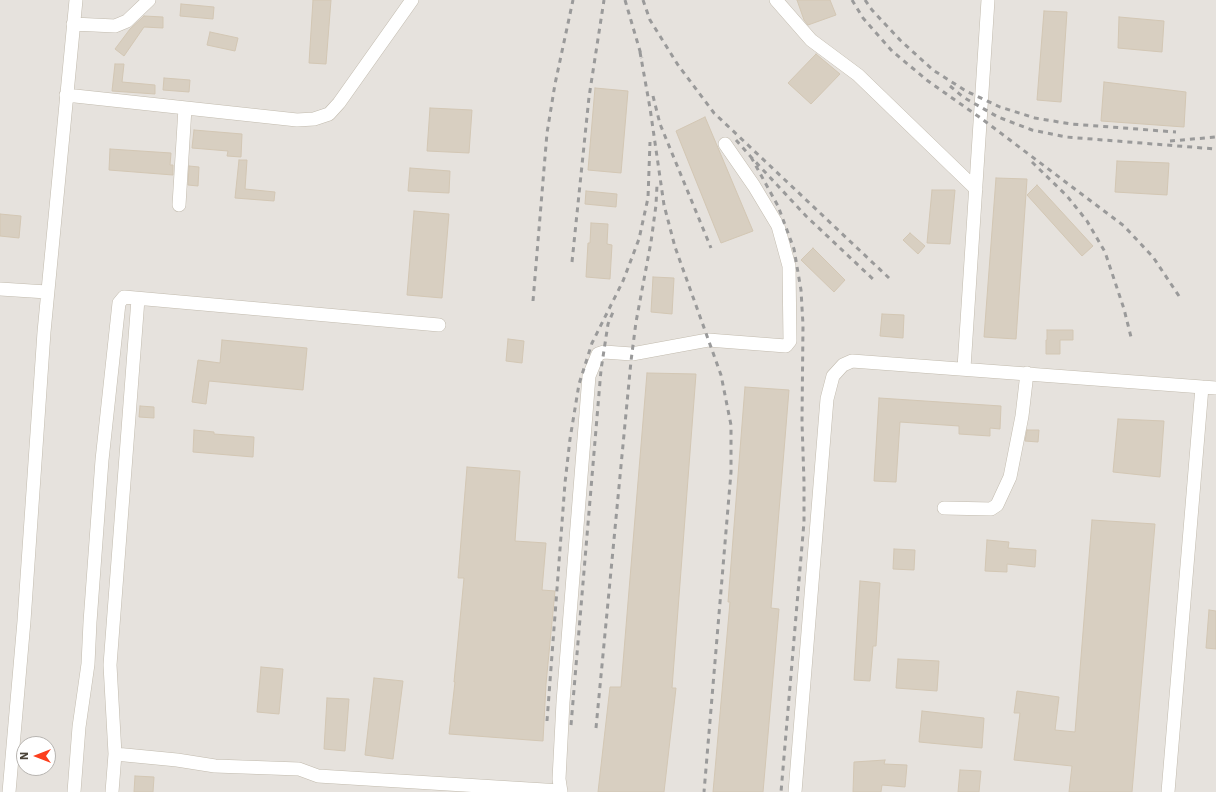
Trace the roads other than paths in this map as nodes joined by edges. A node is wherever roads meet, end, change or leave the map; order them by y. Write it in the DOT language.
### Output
graph roads {
  1 [pos="76,0"];
  2 [pos="149,0"];
  3 [pos="412,0"];
  4 [pos="776,0"];
  5 [pos="988,0"];
  6 [pos="73,24"];
  7 [pos="66,96"];
  8 [pos="185,108"];
  9 [pos="725,144"];
  10 [pos="976,190"];
  11 [pos="179,204"];
  12 [pos="0,289"];
  13 [pos="47,292"];
  14 [pos="138,298"];
  15 [pos="439,325"];
  16 [pos="964,368"];
  17 [pos="1027,373"];
  18 [pos="1202,387"];
  19 [pos="1216,388"];
  20 [pos="944,508"];
  21 [pos="115,754"];
  22 [pos="561,791"];
  23 [pos="9,792"];
  24 [pos="74,792"];
  25 [pos="112,792"];
  26 [pos="795,792"];
  27 [pos="1168,792"];
  1 -- 6 [label="lane"];
  2 -- 6 [label="lane"];
  3 -- 8 [label="lane"];
  4 -- 10 [label="lane"];
  5 -- 10 [label="lane"];
  6 -- 7 [label="lane"];
  7 -- 8 [label="lane"];
  7 -- 13 [label="lane"];
  8 -- 11 [label="lane"];
  9 -- 22 [label="lane"];
  10 -- 16 [label="lane"];
  12 -- 13 [label="lane"];
  13 -- 23 [label="lane"];
  14 -- 15 [label="lane"];
  14 -- 21 [label="lane"];
  14 -- 24 [label="lane"];
  16 -- 17 [label="lane"];
  16 -- 26 [label="lane"];
  17 -- 18 [label="lane"];
  17 -- 20 [label="lane"];
  18 -- 19 [label="lane"];
  18 -- 27 [label="lane"];
  21 -- 22 [label="lane"];
  21 -- 25 [label="lane"];
}
